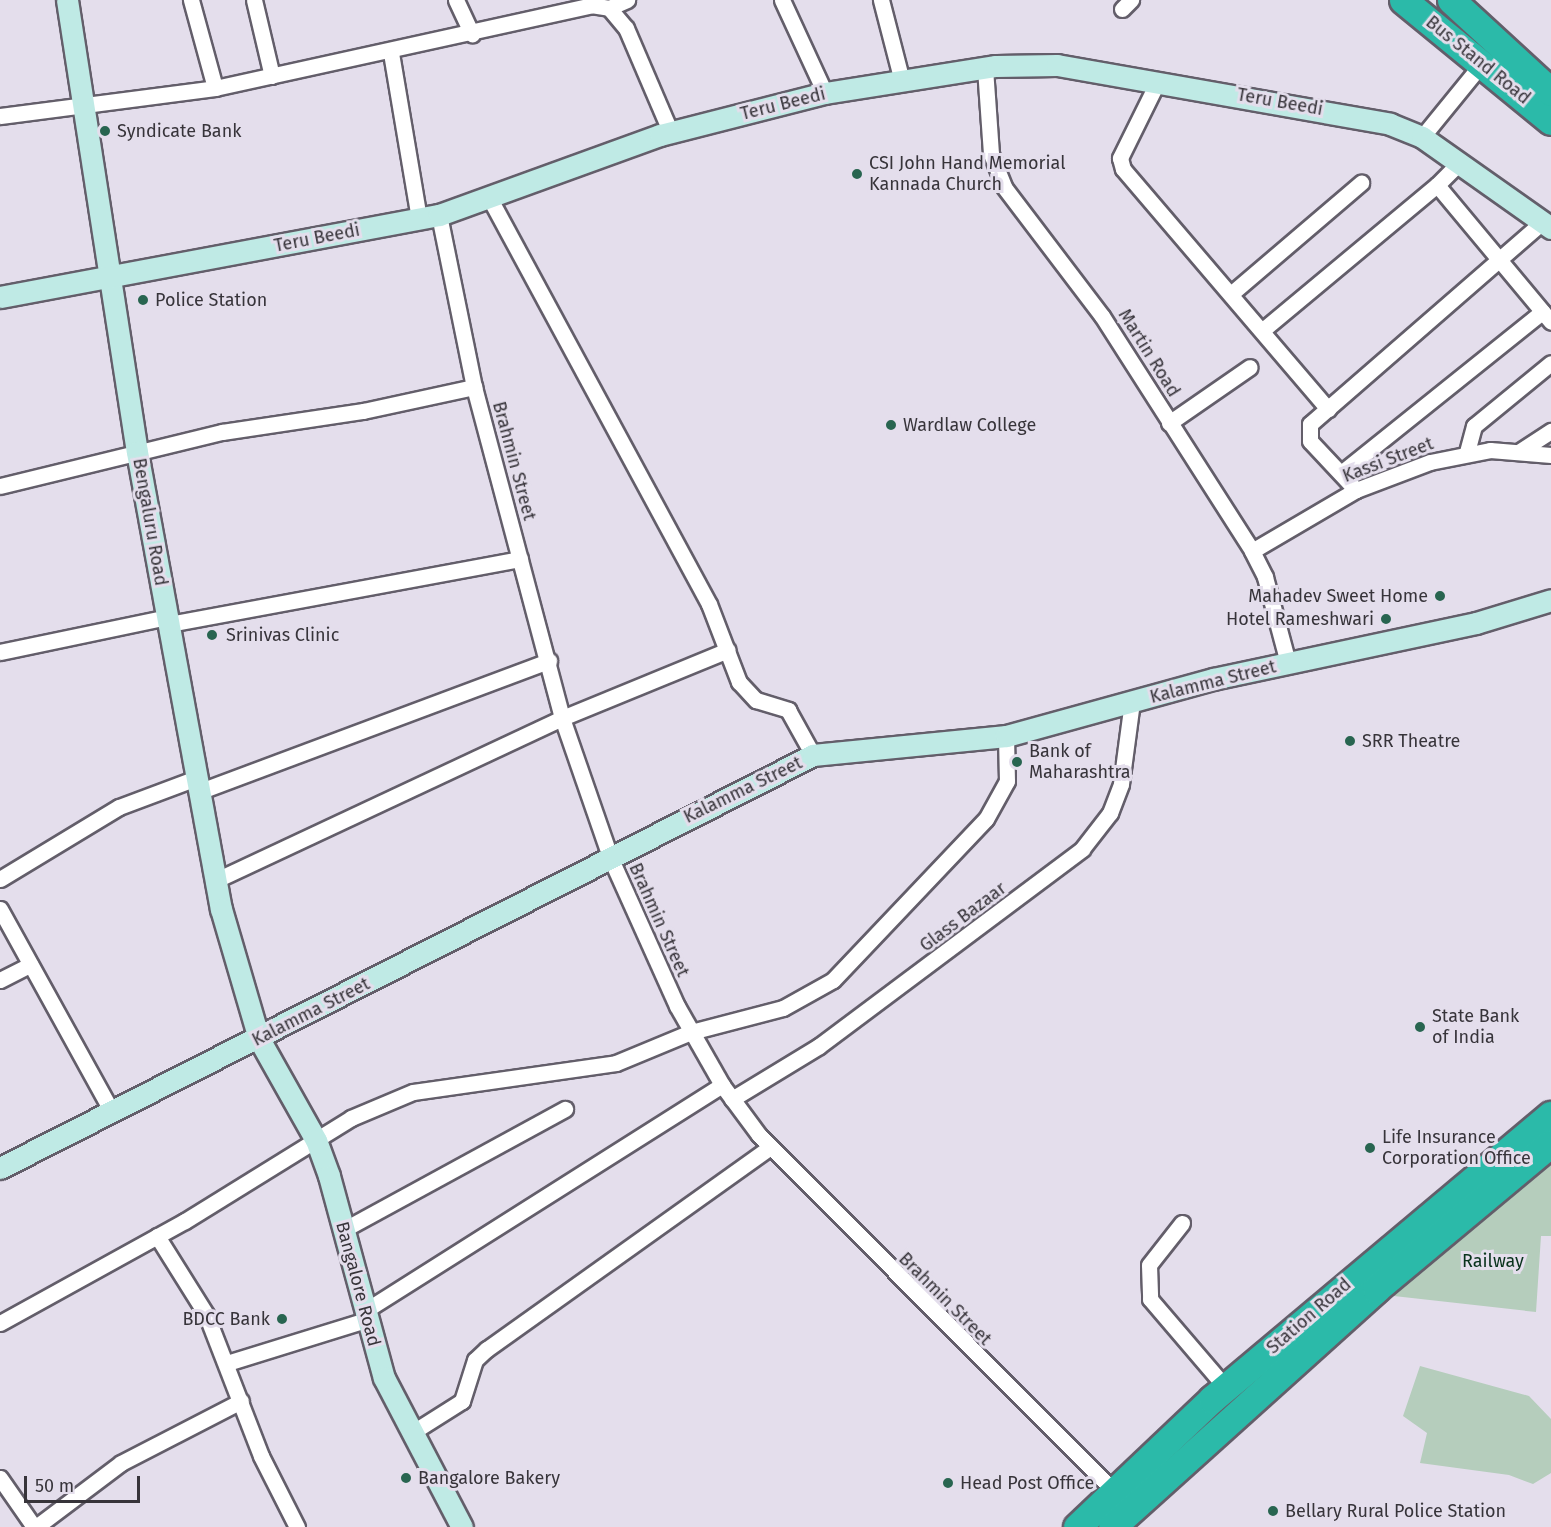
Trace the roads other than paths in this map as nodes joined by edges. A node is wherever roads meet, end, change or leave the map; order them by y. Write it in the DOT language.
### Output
graph roads {
  1 [pos="67,0"];
  2 [pos="191,0"];
  3 [pos="254,0"];
  4 [pos="456,0"];
  5 [pos="627,0"];
  6 [pos="782,0"];
  7 [pos="881,0"];
  8 [pos="1403,0"];
  9 [pos="1451,0"];
  10 [pos="590,2"];
  11 [pos="609,8"];
  12 [pos="472,35"];
  13 [pos="391,53"];
  14 [pos="1484,61"];
  15 [pos="985,68"];
  16 [pos="272,76"];
  17 [pos="902,81"];
  18 [pos="1158,81"];
  19 [pos="215,88"];
  20 [pos="1551,92"];
  21 [pos="825,93"];
  22 [pos="82,106"];
  23 [pos="0,116"];
  24 [pos="1551,121"];
  25 [pos="671,132"];
  26 [pos="1422,137"];
  27 [pos="1460,162"];
  28 [pos="1361,183"];
  29 [pos="1437,185"];
  30 [pos="490,199"];
  31 [pos="429,217"];
  32 [pos="1547,225"];
  33 [pos="1502,262"];
  34 [pos="111,277"];
  35 [pos="1232,293"];
  36 [pos="0,297"];
  37 [pos="1546,317"];
  38 [pos="1264,329"];
  39 [pos="1551,363"];
  40 [pos="1250,367"];
  41 [pos="474,387"];
  42 [pos="1328,409"];
  43 [pos="1169,423"];
  44 [pos="1551,430"];
  45 [pos="137,452"];
  46 [pos="1520,452"];
  47 [pos="1467,453"];
  48 [pos="1551,455"];
  49 [pos="1341,473"];
  50 [pos="0,486"];
  51 [pos="1356,490"];
  52 [pos="1251,551"];
  53 [pos="520,559"];
  54 [pos="1551,600"];
  55 [pos="168,620"];
  56 [pos="728,650"];
  57 [pos="0,652"];
  58 [pos="549,661"];
  59 [pos="1288,663"];
  60 [pos="1132,702"];
  61 [pos="562,718"];
  62 [pos="1006,736"];
  63 [pos="813,756"];
  64 [pos="197,785"];
  65 [pos="610,857"];
  66 [pos="0,879"];
  67 [pos="214,881"];
  68 [pos="0,909"];
  69 [pos="30,965"];
  70 [pos="0,980"];
  71 [pos="691,1032"];
  72 [pos="259,1039"];
  73 [pos="722,1085"];
  74 [pos="732,1099"];
  75 [pos="565,1109"];
  76 [pos="112,1112"];
  77 [pos="1551,1115"];
  78 [pos="316,1140"];
  79 [pos="1551,1143"];
  80 [pos="770,1147"];
  81 [pos="0,1168"];
  82 [pos="1182,1223"];
  83 [pos="343,1230"];
  84 [pos="157,1236"];
  85 [pos="364,1316"];
  86 [pos="0,1323"];
  87 [pos="227,1363"];
  88 [pos="1226,1388"];
  89 [pos="241,1401"];
  90 [pos="413,1432"];
  91 [pos="2,1484"];
  92 [pos="1119,1509"];
  93 [pos="35,1527"];
  94 [pos="297,1527"];
  95 [pos="462,1527"];
  96 [pos="1077,1527"];
  1 -- 22 [label="street, Bengaluru Road"];
  2 -- 19 [label="street"];
  3 -- 16 [label="street"];
  4 -- 12 [label="street"];
  5 -- 11 [label="street"];
  6 -- 21 [label="street"];
  7 -- 17 [label="street"];
  8 -- 14 [label="highway, Bus Stand Road"];
  9 -- 20 [label="highway, Bus Stand Road"];
  10 -- 11 [label="street"];
  10 -- 12 [label="street"];
  11 -- 25 [label="street"];
  12 -- 13 [label="street"];
  13 -- 16 [label="street"];
  13 -- 31 [label="street, Brahmin Street"];
  14 -- 24 [label="highway, Bus Stand Road"];
  14 -- 26 [label="street"];
  15 -- 17 [label="street, Teru Beedi"];
  15 -- 18 [label="street, Teru Beedi"];
  15 -- 43 [label="street, Martin Road"];
  16 -- 19 [label="street"];
  17 -- 21 [label="street, Teru Beedi"];
  18 -- 26 [label="street, Teru Beedi"];
  18 -- 35 [label="street"];
  19 -- 22 [label="street"];
  21 -- 25 [label="street, Teru Beedi"];
  22 -- 23 [label="street"];
  22 -- 34 [label="street, Bengaluru Road"];
  25 -- 30 [label="street, Teru Beedi"];
  26 -- 27 [label="street, Teru Beedi"];
  27 -- 29 [label="street"];
  27 -- 32 [label="street, Teru Beedi"];
  28 -- 35 [label="street"];
  29 -- 33 [label="street"];
  29 -- 38 [label="street"];
  30 -- 31 [label="street, Teru Beedi"];
  30 -- 56 [label="street"];
  31 -- 34 [label="street, Teru Beedi"];
  31 -- 41 [label="street, Brahmin Street"];
  32 -- 33 [label="street"];
  33 -- 37 [label="street"];
  33 -- 42 [label="street"];
  34 -- 36 [label="street, Teru Beedi"];
  34 -- 45 [label="street, Bengaluru Road"];
  35 -- 38 [label="street"];
  37 -- 49 [label="street"];
  38 -- 42 [label="street"];
  39 -- 47 [label="street"];
  40 -- 43 [label="street"];
  41 -- 45 [label="street"];
  41 -- 53 [label="street, Brahmin Street"];
  42 -- 49 [label="street"];
  43 -- 52 [label="street, Martin Road"];
  44 -- 46 [label="street"];
  45 -- 50 [label="street"];
  45 -- 55 [label="street, Bengaluru Road"];
  46 -- 47 [label="street, Kassi Street"];
  46 -- 48 [label="street, Kassi Street"];
  47 -- 51 [label="street, Kassi Street"];
  49 -- 51 [label="street"];
  51 -- 52 [label="street, Kassi Street"];
  52 -- 59 [label="street, Martin Road"];
  53 -- 55 [label="street"];
  53 -- 58 [label="street, Brahmin Street"];
  54 -- 59 [label="street, Kalamma Street"];
  55 -- 57 [label="street"];
  55 -- 64 [label="street, Bengaluru Road"];
  56 -- 61 [label="street"];
  56 -- 63 [label="street"];
  58 -- 61 [label="street, Brahmin Street"];
  58 -- 64 [label="street"];
  59 -- 60 [label="street, Kalamma Street"];
  60 -- 62 [label="street, Kalamma Street"];
  60 -- 74 [label="street, Glass Bazaar"];
  61 -- 65 [label="street, Brahmin Street"];
  61 -- 67 [label="street"];
  62 -- 63 [label="street, Kalamma Street"];
  62 -- 71 [label="street"];
  63 -- 65 [label="street, Kalamma Street"];
  64 -- 66 [label="street"];
  64 -- 67 [label="street, Bengaluru Road"];
  65 -- 71 [label="street, Brahmin Street"];
  65 -- 72 [label="street, Kalamma Street"];
  67 -- 72 [label="street, Bengaluru Road"];
  68 -- 69 [label="street"];
  69 -- 70 [label="street"];
  69 -- 76 [label="street"];
  71 -- 73 [label="street, Brahmin Street"];
  71 -- 78 [label="street"];
  72 -- 76 [label="street, Kalamma Street"];
  72 -- 78 [label="street, Bangalore Road"];
  73 -- 74 [label="street, Brahmin Street"];
  73 -- 85 [label="street"];
  74 -- 80 [label="street, Brahmin Street"];
  75 -- 83 [label="street"];
  76 -- 81 [label="street, Kalamma Street"];
  77 -- 88 [label="highway, Station Road"];
  78 -- 83 [label="street, Bangalore Road"];
  78 -- 84 [label="street"];
  79 -- 92 [label="highway, Station Road"];
  80 -- 90 [label="street"];
  80 -- 92 [label="street, Brahmin Street"];
  82 -- 88 [label="street"];
  83 -- 85 [label="street, Bangalore Road"];
  84 -- 86 [label="street"];
  84 -- 87 [label="street"];
  85 -- 87 [label="street"];
  85 -- 90 [label="street, Bangalore Road"];
  87 -- 89 [label="street"];
  88 -- 92 [label="highway, Station Road"];
  89 -- 93 [label="street"];
  89 -- 94 [label="street"];
  90 -- 95 [label="street, Bangalore Road"];
  91 -- 93 [label="street"];
  92 -- 96 [label="highway, Station Road"];
}
